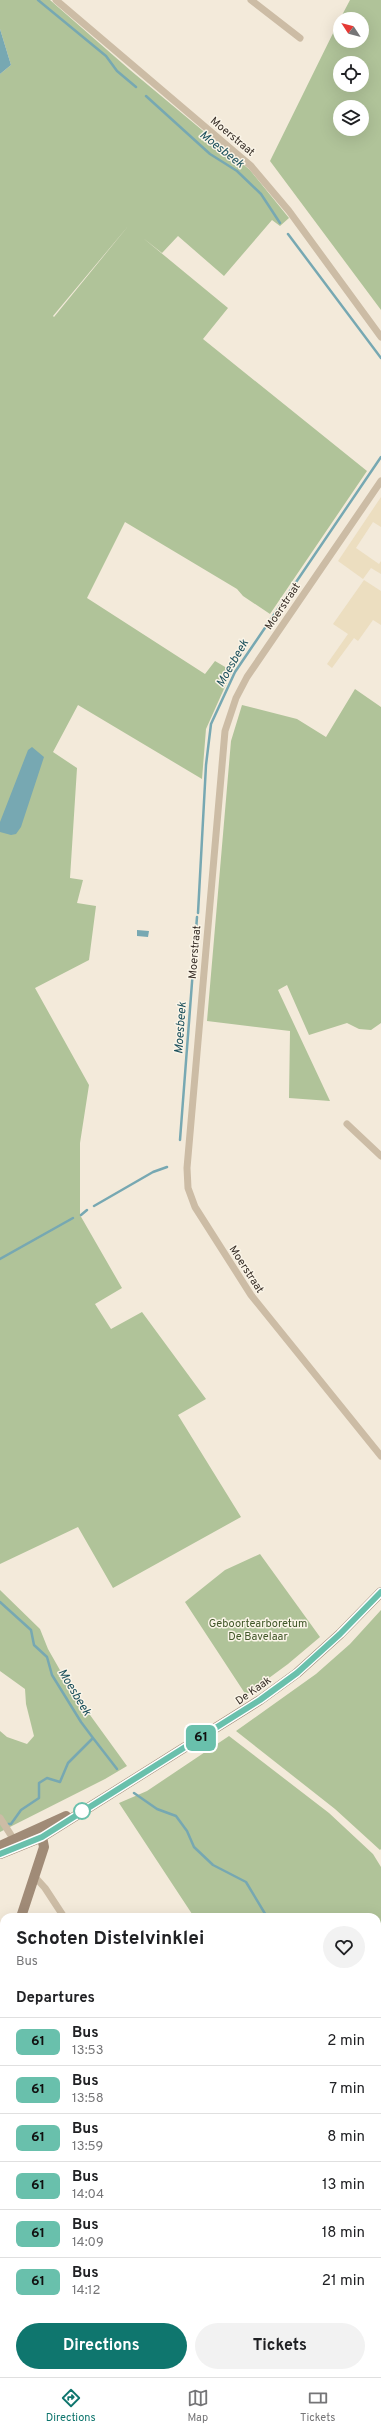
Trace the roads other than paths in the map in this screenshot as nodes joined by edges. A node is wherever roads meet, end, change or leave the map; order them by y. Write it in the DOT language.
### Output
graph roads {
  1 [pos="56,0"];
  2 [pos="251,0"];
  3 [pos="300,38"];
  4 [pos="381,337"];
  5 [pos="381,481"];
  6 [pos="347,1124"];
  7 [pos="381,1156"];
  8 [pos="381,1456"];
  9 [pos="381,1592"];
  10 [pos="85,1808"];
  11 [pos="0,1818"];
  12 [pos="42,1837"];
  13 [pos="16,1843"];
  14 [pos="0,1846"];
  15 [pos="0,1854"];
  16 [pos="35,1877"];
  17 [pos="22,1913"];
  18 [pos="61,1913"];
  1 -- 4 [label="street, Moerstraat"];
  2 -- 3 [label="street"];
  5 -- 8 [label="street, Moerstraat"];
  6 -- 7 [label="street"];
  9 -- 10 [label="main road, De Kaak"];
  10 -- 12 [label="main road"];
  10 -- 13 [label="main road"];
  11 -- 13 [label="street"];
  12 -- 13 [label="main road"];
  12 -- 16 [label="main road"];
  13 -- 14 [label="main road"];
  13 -- 15 [label="main road"];
  16 -- 17 [label="main road"];
  16 -- 18 [label="street"];
}
